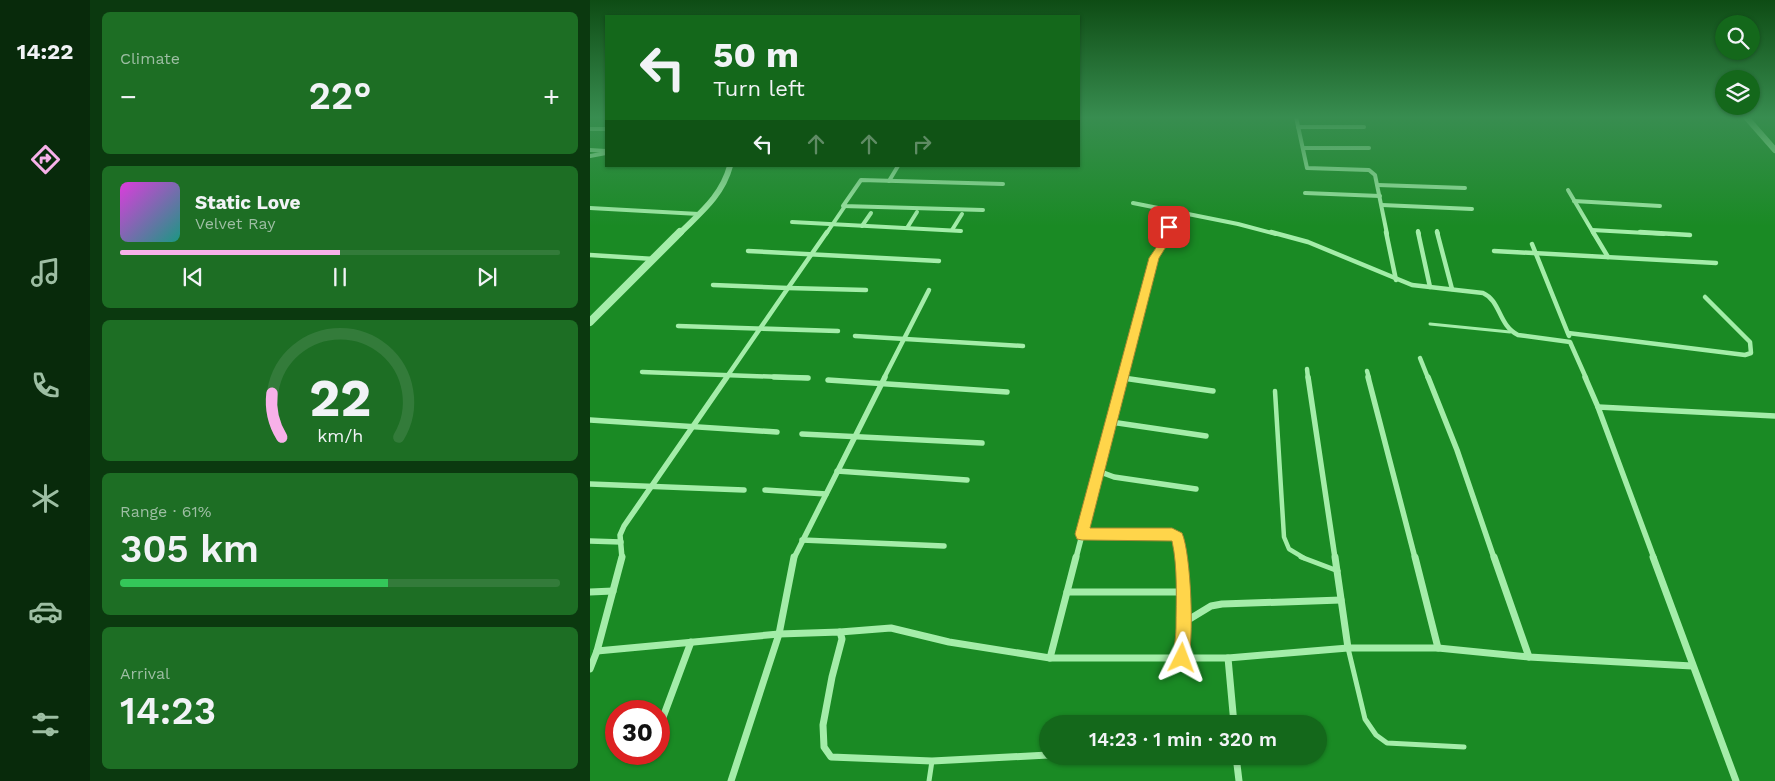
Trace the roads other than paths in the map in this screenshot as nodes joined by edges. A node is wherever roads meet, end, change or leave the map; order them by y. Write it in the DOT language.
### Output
graph roads {
  1 [pos="1304,153"];
  2 [pos="730,167"];
  3 [pos="897,167"];
  4 [pos="889,180"];
  5 [pos="1003,184"];
  6 [pos="1378,185"];
  7 [pos="1464,188"];
  8 [pos="1568,190"];
  9 [pos="1305,193"];
  10 [pos="1380,196"];
  11 [pos="1574,201"];
  12 [pos="1133,203"];
  13 [pos="1382,205"];
  14 [pos="845,206"];
  15 [pos="1660,206"];
  16 [pos="590,208"];
  17 [pos="1472,209"];
  18 [pos="983,210"];
  19 [pos="1174,211"];
  20 [pos="917,212"];
  21 [pos="871,213"];
  22 [pos="699,214"];
  23 [pos="962,214"];
  24 [pos="792,222"];
  25 [pos="832,224"];
  26 [pos="862,226"];
  27 [pos="907,228"];
  28 [pos="952,230"];
  29 [pos="1592,230"];
  30 [pos="961,231"];
  31 [pos="1418,231"];
  32 [pos="1437,231"];
  33 [pos="1690,235"];
  34 [pos="1532,244"];
  35 [pos="748,251"];
  36 [pos="1494,251"];
  37 [pos="1536,253"];
  38 [pos="811,254"];
  39 [pos="590,255"];
  40 [pos="1608,257"];
  41 [pos="654,259"];
  42 [pos="939,261"];
  43 [pos="1716,263"];
  44 [pos="1396,280"];
  45 [pos="713,285"];
  46 [pos="1430,287"];
  47 [pos="788,288"];
  48 [pos="1452,289"];
  49 [pos="866,290"];
  50 [pos="929,290"];
  51 [pos="1705,297"];
  52 [pos="590,322"];
  53 [pos="1430,324"];
  54 [pos="678,326"];
  55 [pos="761,329"];
  56 [pos="838,331"];
  57 [pos="1510,332"];
  58 [pos="1568,333"];
  59 [pos="855,336"];
  60 [pos="904,339"];
  61 [pos="1570,342"];
  62 [pos="1024,346"];
  63 [pos="1420,358"];
  64 [pos="1307,369"];
  65 [pos="1367,371"];
  66 [pos="642,372"];
  67 [pos="729,375"];
  68 [pos="808,378"];
  69 [pos="1122,378"];
  70 [pos="828,380"];
  71 [pos="882,384"];
  72 [pos="1213,391"];
  73 [pos="1275,391"];
  74 [pos="1008,392"];
  75 [pos="1598,407"];
  76 [pos="1775,416"];
  77 [pos="590,420"];
  78 [pos="1111,422"];
  79 [pos="693,427"];
  80 [pos="777,432"];
  81 [pos="802,434"];
  82 [pos="855,436"];
  83 [pos="1206,436"];
  84 [pos="982,443"];
  85 [pos="837,471"];
  86 [pos="1098,471"];
  87 [pos="967,480"];
  88 [pos="590,484"];
  89 [pos="651,486"];
  90 [pos="1196,489"];
  91 [pos="744,490"];
  92 [pos="765,490"];
  93 [pos="826,494"];
  94 [pos="1082,534"];
  95 [pos="802,540"];
  96 [pos="590,541"];
  97 [pos="621,542"];
  98 [pos="944,546"];
  99 [pos="1338,571"];
  100 [pos="613,590"];
  101 [pos="590,592"];
  102 [pos="1067,592"];
  103 [pos="1182,592"];
  104 [pos="1341,600"];
  105 [pos="1183,623"];
  106 [pos="840,632"];
  107 [pos="779,634"];
  108 [pos="691,642"];
  109 [pos="1348,648"];
  110 [pos="1438,648"];
  111 [pos="596,651"];
  112 [pos="1528,657"];
  113 [pos="1050,658"];
  114 [pos="1182,658"];
  115 [pos="1228,658"];
  116 [pos="1692,666"];
  117 [pos="590,670"];
  118 [pos="669,700"];
  119 [pos="1233,715"];
  120 [pos="1464,747"];
  121 [pos="1039,755"];
  122 [pos="932,761"];
  123 [pos="1237,765"];
  124 [pos="730,781"];
  125 [pos="929,781"];
  126 [pos="1239,781"];
  127 [pos="1736,781"];
  1 -- 6 [label="street"];
  2 -- 22 [label="street"];
  3 -- 4 [label="street"];
  4 -- 5 [label="street"];
  4 -- 14 [label="street"];
  6 -- 7 [label="street"];
  6 -- 10 [label="street"];
  8 -- 11 [label="street"];
  9 -- 10 [label="street"];
  10 -- 13 [label="street"];
  11 -- 15 [label="street"];
  11 -- 29 [label="street"];
  12 -- 19 [label="street"];
  13 -- 17 [label="street"];
  13 -- 44 [label="street"];
  14 -- 18 [label="street"];
  14 -- 25 [label="street"];
  16 -- 22 [label="street"];
  19 -- 44 [label="street"];
  19 -- 69 [label="street"];
  20 -- 27 [label="street"];
  21 -- 26 [label="street"];
  22 -- 41 [label="street"];
  23 -- 28 [label="street"];
  24 -- 25 [label="street"];
  25 -- 26 [label="street"];
  25 -- 38 [label="street"];
  26 -- 27 [label="street"];
  27 -- 28 [label="street"];
  28 -- 30 [label="street"];
  29 -- 33 [label="street"];
  29 -- 40 [label="street"];
  31 -- 46 [label="street"];
  32 -- 48 [label="street"];
  34 -- 37 [label="street"];
  35 -- 38 [label="street"];
  36 -- 37 [label="street"];
  37 -- 40 [label="street"];
  37 -- 58 [label="street"];
  38 -- 42 [label="street"];
  38 -- 47 [label="street"];
  39 -- 41 [label="street"];
  40 -- 43 [label="street"];
  41 -- 52 [label="street"];
  44 -- 46 [label="street"];
  45 -- 47 [label="street"];
  46 -- 48 [label="street"];
  47 -- 49 [label="street"];
  47 -- 55 [label="street"];
  48 -- 57 [label="street"];
  50 -- 60 [label="street"];
  51 -- 58 [label="street"];
  53 -- 57 [label="lane"];
  54 -- 55 [label="street"];
  55 -- 56 [label="street"];
  55 -- 67 [label="street"];
  57 -- 61 [label="street"];
  58 -- 61 [label="street"];
  59 -- 60 [label="street"];
  60 -- 62 [label="street"];
  60 -- 71 [label="street"];
  61 -- 75 [label="street"];
  63 -- 112 [label="street"];
  64 -- 99 [label="street"];
  65 -- 110 [label="street"];
  66 -- 67 [label="street"];
  67 -- 68 [label="street"];
  67 -- 79 [label="street"];
  69 -- 72 [label="street"];
  69 -- 78 [label="street"];
  70 -- 71 [label="street"];
  71 -- 74 [label="street"];
  71 -- 82 [label="street"];
  73 -- 99 [label="lane"];
  75 -- 76 [label="street"];
  75 -- 116 [label="street"];
  77 -- 79 [label="street"];
  78 -- 83 [label="street"];
  78 -- 86 [label="street"];
  79 -- 80 [label="street"];
  79 -- 89 [label="street"];
  81 -- 82 [label="street"];
  82 -- 84 [label="street"];
  82 -- 85 [label="street"];
  85 -- 87 [label="street"];
  85 -- 93 [label="street"];
  86 -- 90 [label="street"];
  86 -- 94 [label="street"];
  88 -- 89 [label="street"];
  89 -- 91 [label="street"];
  89 -- 97 [label="street"];
  92 -- 93 [label="street"];
  93 -- 95 [label="street"];
  94 -- 102 [label="street"];
  94 -- 103 [label="street"];
  95 -- 98 [label="street"];
  95 -- 107 [label="street"];
  96 -- 97 [label="street"];
  97 -- 100 [label="street"];
  99 -- 104 [label="street"];
  100 -- 101 [label="street"];
  100 -- 111 [label="street"];
  102 -- 103 [label="street"];
  102 -- 113 [label="street"];
  103 -- 105 [label="street"];
  104 -- 105 [label="street"];
  104 -- 109 [label="street"];
  105 -- 114 [label="street"];
  106 -- 107 [label="street"];
  106 -- 113 [label="street"];
  106 -- 122 [label="street"];
  107 -- 108 [label="street"];
  107 -- 124 [label="street"];
  108 -- 111 [label="street"];
  108 -- 118 [label="street"];
  109 -- 110 [label="street"];
  109 -- 115 [label="street"];
  109 -- 120 [label="lane"];
  110 -- 112 [label="street"];
  111 -- 117 [label="street"];
  112 -- 116 [label="street"];
  113 -- 114 [label="street"];
  114 -- 115 [label="street"];
  115 -- 119 [label="street"];
  116 -- 127 [label="street"];
  121 -- 122 [label="street"];
  122 -- 125 [label="lane"];
  123 -- 126 [label="street"];
}
